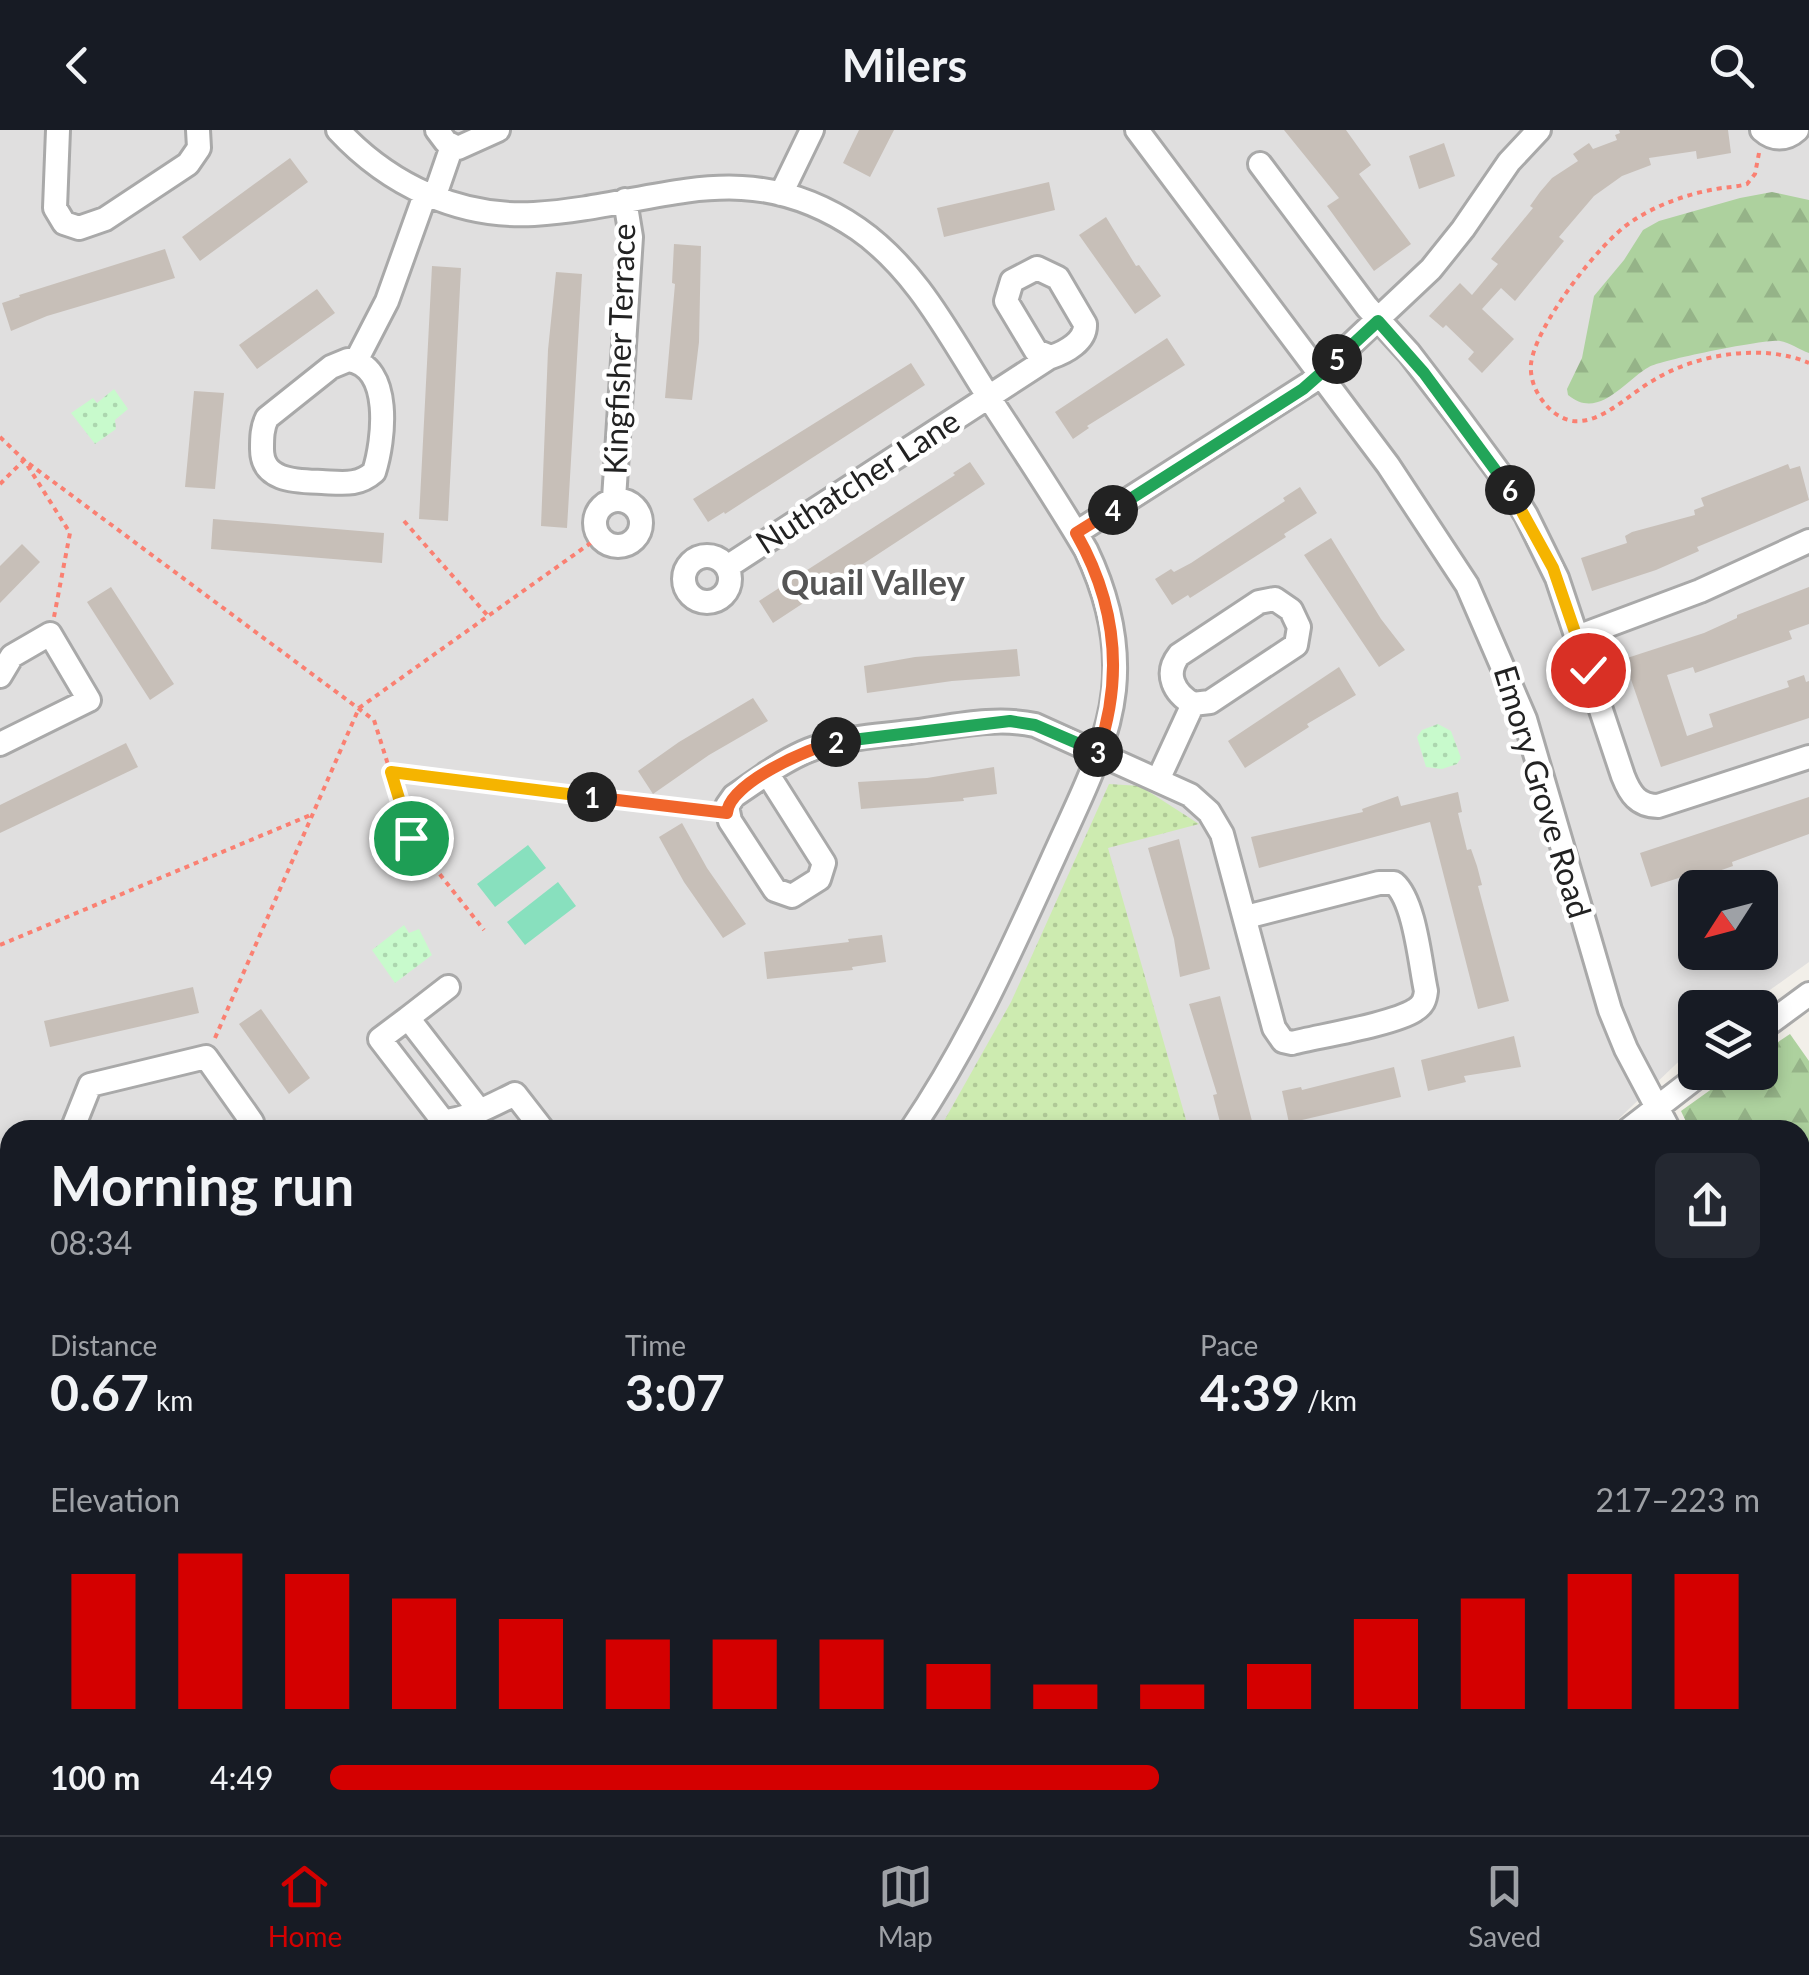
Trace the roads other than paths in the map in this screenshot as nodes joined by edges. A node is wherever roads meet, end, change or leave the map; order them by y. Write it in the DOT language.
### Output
graph roads {
  1 [pos="58,130"];
  2 [pos="198,130"];
  3 [pos="338,130"];
  4 [pos="498,130"];
  5 [pos="812,130"];
  6 [pos="1137,130"];
  7 [pos="1539,130"];
  8 [pos="1798,130"];
  9 [pos="445,138"];
  10 [pos="1761,141"];
  11 [pos="1260,164"];
  12 [pos="781,194"];
  13 [pos="429,196"];
  14 [pos="625,200"];
  15 [pos="1378,321"];
  16 [pos="1050,357"];
  17 [pos="356,361"];
  18 [pos="1320,374"];
  19 [pos="990,398"];
  20 [pos="614,499"];
  21 [pos="1076,533"];
  22 [pos="1809,541"];
  23 [pos="726,567"];
  24 [pos="1577,637"];
  25 [pos="0,676"];
  26 [pos="1193,704"];
  27 [pos="0,744"];
  28 [pos="1098,754"];
  29 [pos="1809,757"];
  30 [pos="767,773"];
  31 [pos="1158,780"];
  32 [pos="1246,918"];
  33 [pos="448,987"];
  34 [pos="1809,994"];
  35 [pos="1778,1017"];
  36 [pos="408,1018"];
  37 [pos="1678,1090"];
  38 [pos="1658,1105"];
  39 [pos="478,1110"];
  40 [pos="76,1120"];
  41 [pos="251,1120"];
  42 [pos="444,1120"];
  43 [pos="452,1120"];
  44 [pos="535,1120"];
  45 [pos="918,1120"];
  46 [pos="1640,1120"];
  47 [pos="1665,1120"];
  1 -- 2 [label="street"];
  3 -- 13 [label="street"];
  4 -- 9 [label="street"];
  5 -- 12 [label="street"];
  6 -- 18 [label="street, Emory Grove Road"];
  7 -- 15 [label="street"];
  8 -- 10 [label="street"];
  9 -- 13 [label="street"];
  11 -- 15 [label="street"];
  12 -- 14 [label="street"];
  12 -- 19 [label="street"];
  13 -- 14 [label="street"];
  13 -- 17 [label="street"];
  14 -- 20 [label="street, Kingfisher Terrace"];
  15 -- 18 [label="street"];
  15 -- 24 [label="street"];
  16 -- 19 [label="street, Nuthatcher Lane"];
  17 -- 17 [label="street"];
  18 -- 21 [label="street"];
  18 -- 38 [label="street, Emory Grove Road"];
  19 -- 21 [label="street"];
  19 -- 23 [label="street, Nuthatcher Lane"];
  20 -- 20 [label="street, Kingfisher Terrace"];
  21 -- 28 [label="street"];
  22 -- 24 [label="street"];
  24 -- 29 [label="street"];
  25 -- 27 [label="street"];
  26 -- 26 [label="street"];
  26 -- 31 [label="street"];
  28 -- 30 [label="street"];
  28 -- 31 [label="street"];
  28 -- 45 [label="street"];
  30 -- 30 [label="street"];
  31 -- 32 [label="street"];
  32 -- 32 [label="street"];
  33 -- 36 [label="street"];
  34 -- 35 [label="street"];
  36 -- 39 [label="street"];
  36 -- 42 [label="street"];
  37 -- 38 [label="street"];
  38 -- 46 [label="street"];
  38 -- 47 [label="street, Emory Grove Road"];
  39 -- 43 [label="street"];
  39 -- 44 [label="street"];
  40 -- 41 [label="street"];
}
